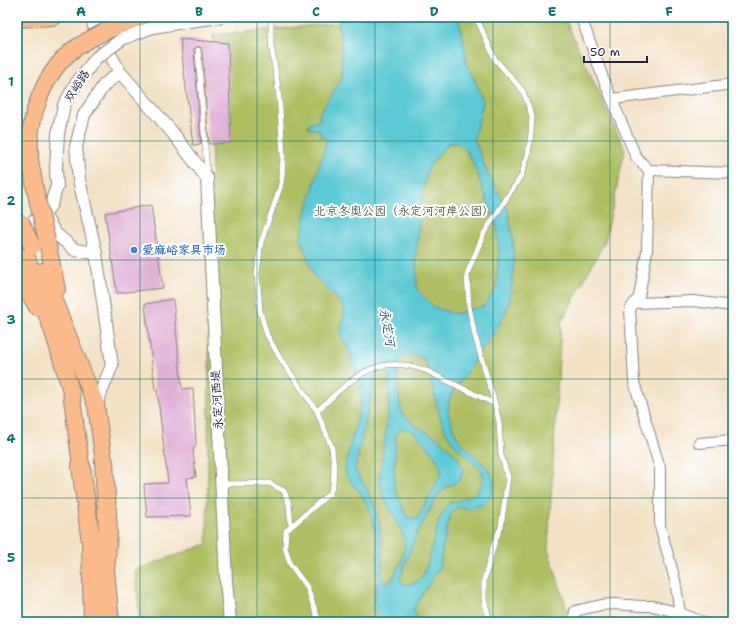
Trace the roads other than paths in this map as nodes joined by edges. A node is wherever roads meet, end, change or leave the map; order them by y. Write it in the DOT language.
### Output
graph roads {
  1 [pos="54,17"];
  2 [pos="92,17"];
  3 [pos="140,17"];
  4 [pos="222,17"];
  5 [pos="271,17"];
  6 [pos="476,17"];
  7 [pos="581,17"];
  8 [pos="17,20"];
  9 [pos="198,50"];
  10 [pos="120,72"];
  11 [pos="733,84"];
  12 [pos="612,99"];
  13 [pos="649,170"];
  14 [pos="733,173"];
  15 [pos="207,178"];
  16 [pos="44,215"];
  17 [pos="18,225"];
  18 [pos="34,246"];
  19 [pos="96,253"];
  20 [pos="17,274"];
  21 [pos="634,303"];
  22 [pos="733,306"];
  23 [pos="61,335"];
  24 [pos="495,404"];
  25 [pos="96,405"];
  26 [pos="317,411"];
  27 [pos="733,440"];
  28 [pos="699,443"];
  29 [pos="104,462"];
  30 [pos="81,466"];
  31 [pos="221,484"];
  32 [pos="291,526"];
  33 [pos="105,570"];
  34 [pos="93,600"];
  35 [pos="680,613"];
  36 [pos="84,622"];
  37 [pos="94,622"];
  38 [pos="102,622"];
  39 [pos="110,622"];
  40 [pos="230,622"];
  41 [pos="319,622"];
  42 [pos="490,622"];
  43 [pos="573,622"];
  44 [pos="703,622"];
  1 -- 8 [label="highway"];
  2 -- 10 [label="street"];
  3 -- 18 [label="highway, bridge"];
  4 -- 16 [label="street, 双峪路, bridge"];
  5 -- 26 [label="lane"];
  6 -- 24 [label="lane"];
  7 -- 12 [label="street"];
  9 -- 15 [label="lane"];
  10 -- 15 [label="street"];
  10 -- 19 [label="street"];
  11 -- 12 [label="street"];
  12 -- 13 [label="street"];
  13 -- 14 [label="street"];
  13 -- 21 [label="street"];
  15 -- 31 [label="street, 永定河西堤"];
  16 -- 17 [label="street"];
  16 -- 19 [label="street"];
  17 -- 18 [label="highway, bridge"];
  18 -- 23 [label="highway"];
  18 -- 23 [label="highway"];
  19 -- 25 [label="street"];
  20 -- 23 [label="highway"];
  21 -- 22 [label="street"];
  21 -- 35 [label="street"];
  23 -- 25 [label="highway"];
  23 -- 30 [label="highway"];
  24 -- 26 [label="lane"];
  24 -- 42 [label="lane"];
  25 -- 29 [label="highway"];
  26 -- 32 [label="lane"];
  27 -- 28 [label="street"];
  29 -- 33 [label="highway"];
  30 -- 34 [label="highway"];
  31 -- 32 [label="lane"];
  31 -- 40 [label="street, 永定河西堤"];
  32 -- 41 [label="lane"];
  33 -- 38 [label="highway"];
  33 -- 39 [label="highway"];
  34 -- 36 [label="highway"];
  34 -- 37 [label="highway"];
  35 -- 43 [label="street"];
  35 -- 44 [label="street"];
}
